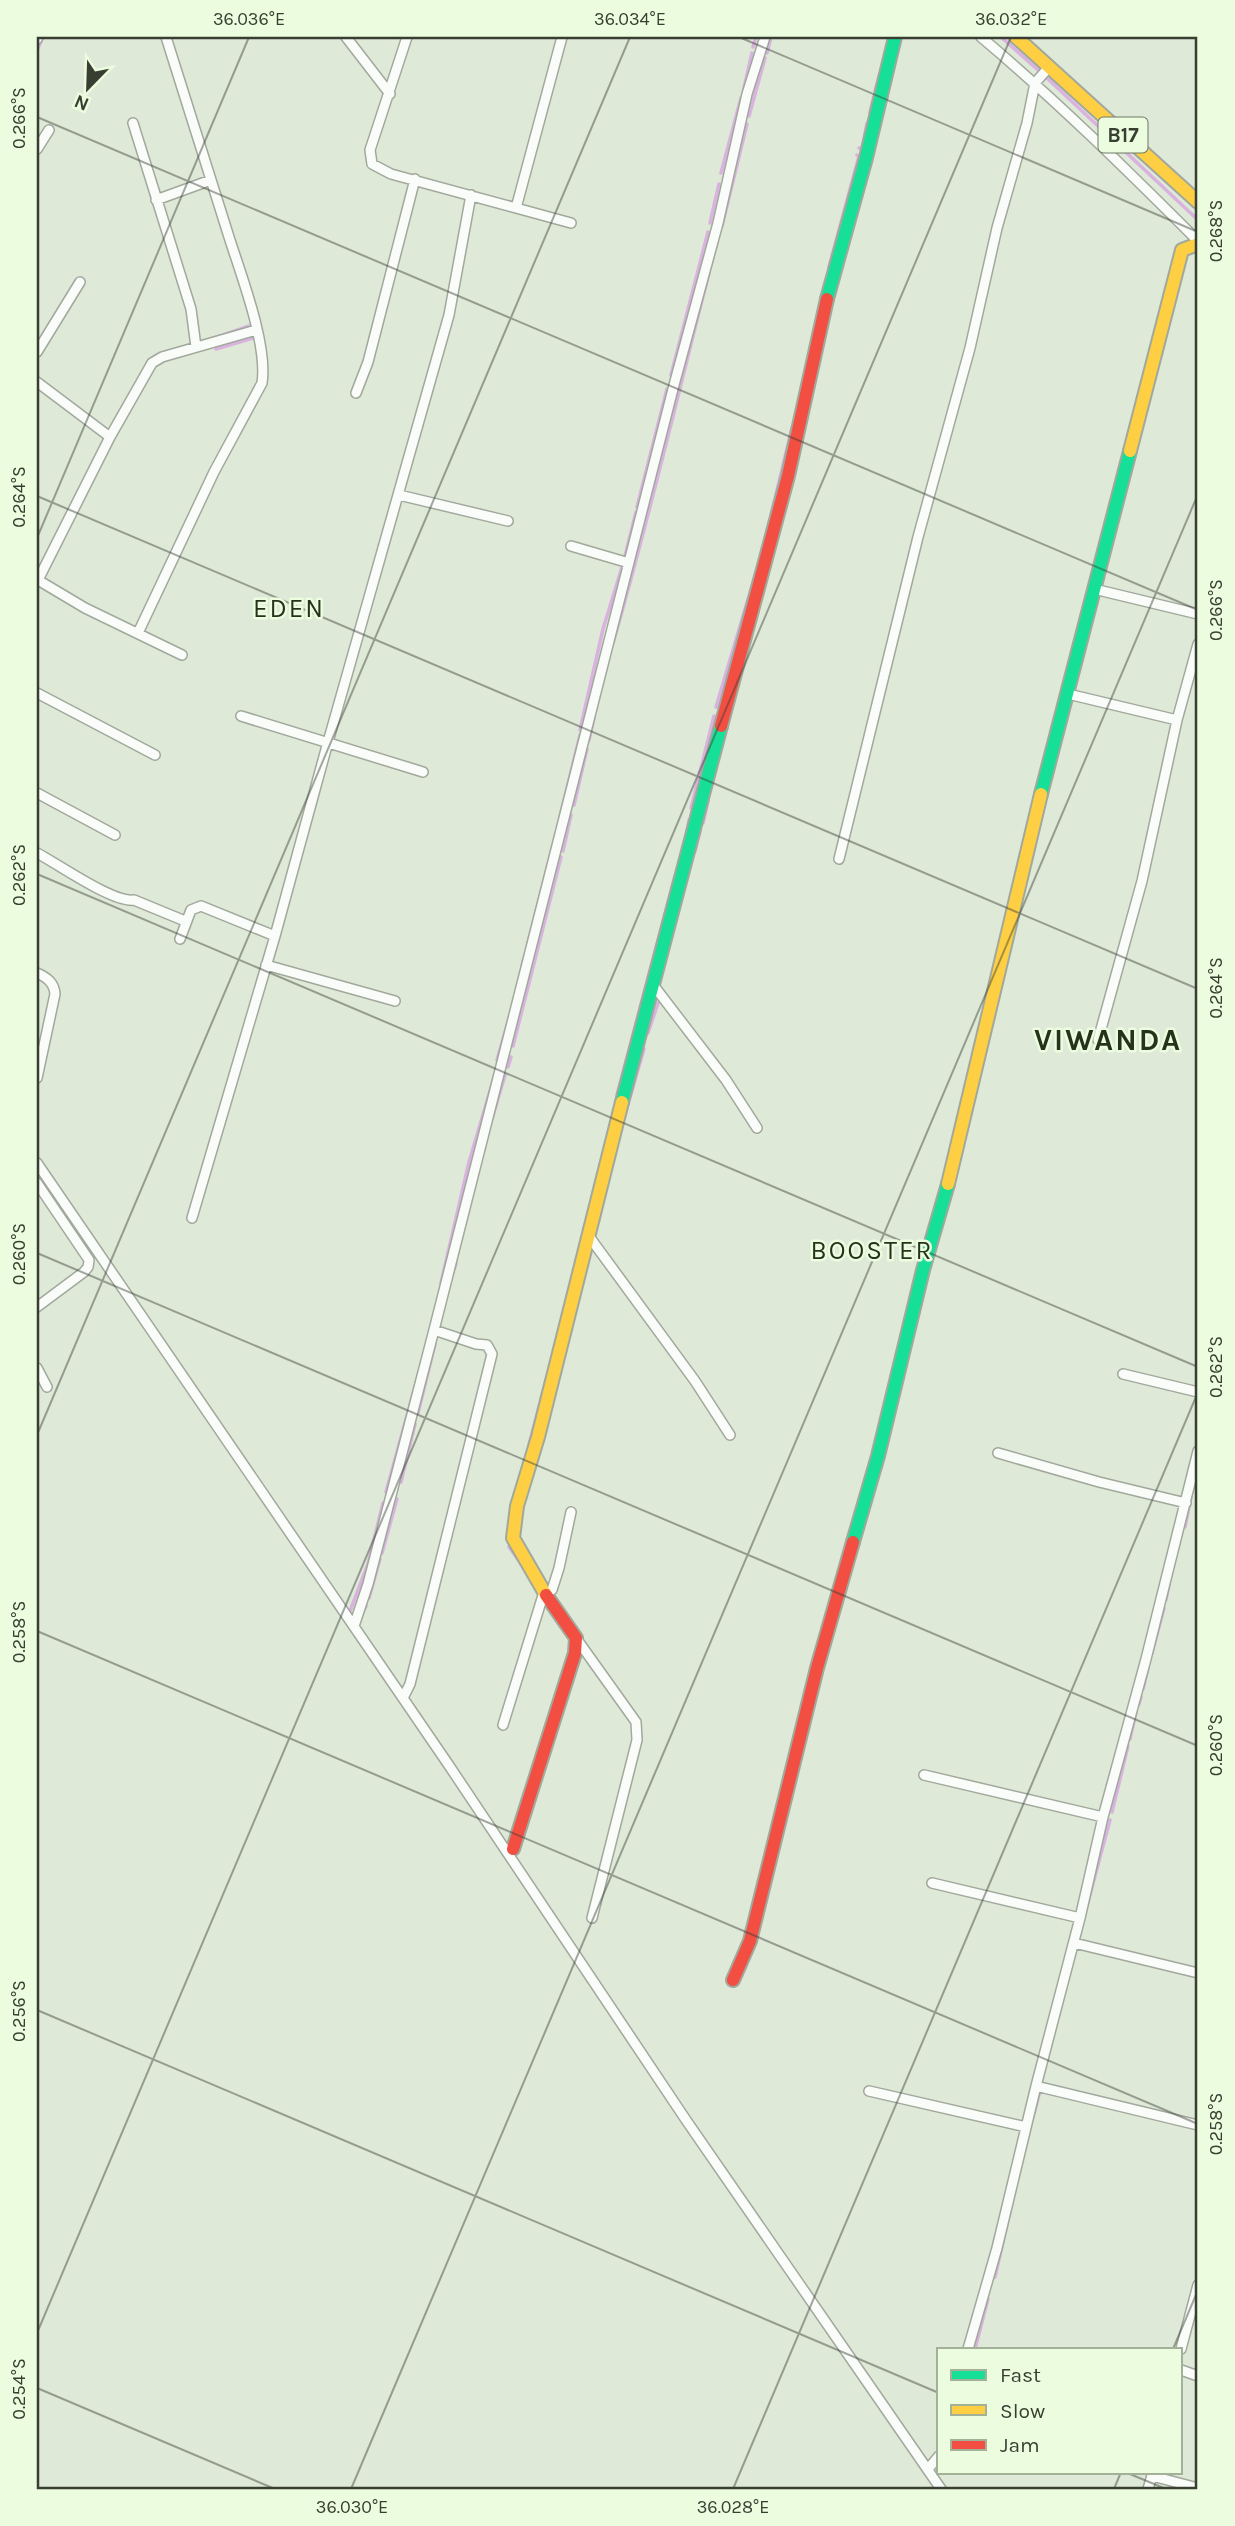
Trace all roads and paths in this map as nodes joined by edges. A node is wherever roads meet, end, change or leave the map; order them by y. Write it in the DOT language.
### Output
graph roads {
  1 [pos="166,37"];
  2 [pos="346,37"];
  3 [pos="407,37"];
  4 [pos="562,37"];
  5 [pos="765,37"];
  6 [pos="895,37"];
  7 [pos="981,37"];
  8 [pos="1016,37"];
  9 [pos="1049,66"];
  10 [pos="1035,83"];
  11 [pos="390,94"];
  12 [pos="133,123"];
  13 [pos="49,130"];
  14 [pos="37,149"];
  15 [pos="415,179"];
  16 [pos="211,180"];
  17 [pos="471,195"];
  18 [pos="156,200"];
  19 [pos="1198,202"];
  20 [pos="516,208"];
  21 [pos="571,223"];
  22 [pos="1198,242"];
  23 [pos="80,282"];
  24 [pos="256,330"];
  25 [pos="196,347"];
  26 [pos="37,352"];
  27 [pos="37,382"];
  28 [pos="356,393"];
  29 [pos="110,437"];
  30 [pos="399,495"];
  31 [pos="508,521"];
  32 [pos="571,546"];
  33 [pos="629,563"];
  34 [pos="37,581"];
  35 [pos="1094,589"];
  36 [pos="1198,614"];
  37 [pos="138,633"];
  38 [pos="1198,644"];
  39 [pos="182,655"];
  40 [pos="37,693"];
  41 [pos="1068,694"];
  42 [pos="241,716"];
  43 [pos="1177,720"];
  44 [pos="328,742"];
  45 [pos="155,755"];
  46 [pos="423,772"];
  47 [pos="37,793"];
  48 [pos="115,835"];
  49 [pos="37,853"];
  50 [pos="839,859"];
  51 [pos="185,921"];
  52 [pos="275,936"];
  53 [pos="180,939"];
  54 [pos="266,965"];
  55 [pos="37,973"];
  56 [pos="654,986"];
  57 [pos="395,1001"];
  58 [pos="1098,1040"];
  59 [pos="37,1078"];
  60 [pos="757,1128"];
  61 [pos="37,1163"];
  62 [pos="37,1183"];
  63 [pos="192,1218"];
  64 [pos="588,1235"];
  65 [pos="37,1307"];
  66 [pos="433,1330"];
  67 [pos="37,1368"];
  68 [pos="1123,1374"];
  69 [pos="47,1388"];
  70 [pos="1198,1392"];
  71 [pos="730,1435"];
  72 [pos="1198,1451"];
  73 [pos="998,1453"];
  74 [pos="1186,1503"];
  75 [pos="571,1512"];
  76 [pos="544,1592"];
  77 [pos="354,1626"];
  78 [pos="576,1638"];
  79 [pos="403,1698"];
  80 [pos="503,1725"];
  81 [pos="924,1775"];
  82 [pos="1103,1817"];
  83 [pos="513,1849"];
  84 [pos="932,1883"];
  85 [pos="592,1918"];
  86 [pos="1080,1918"];
  87 [pos="1074,1943"];
  88 [pos="1198,1973"];
  89 [pos="733,1980"];
  90 [pos="1036,2086"];
  91 [pos="869,2091"];
  92 [pos="1198,2125"];
  93 [pos="1026,2127"];
  94 [pos="1198,2285"];
  95 [pos="968,2348"];
  96 [pos="1181,2348"];
  97 [pos="937,2458"];
  98 [pos="928,2469"];
  99 [pos="1152,2474"];
  100 [pos="1198,2488"];
  101 [pos="941,2489"];
  102 [pos="1148,2489"];
  1 -- 16 [label="street"];
  2 -- 11 [label="street"];
  3 -- 11 [label="street"];
  4 -- 20 [label="street"];
  5 -- 33 [label="street"];
  6 -- 56 [label="street"];
  7 -- 10 [label="street"];
  8 -- 9 [label="street, B17"];
  9 -- 10 [label="street"];
  9 -- 19 [label="street, B17"];
  10 -- 22 [label="street"];
  10 -- 50 [label="street"];
  11 -- 15 [label="street"];
  12 -- 18 [label="street"];
  13 -- 14 [label="street"];
  15 -- 17 [label="street"];
  15 -- 28 [label="street"];
  16 -- 18 [label="street"];
  16 -- 24 [label="street"];
  17 -- 20 [label="street"];
  17 -- 30 [label="street"];
  18 -- 25 [label="street"];
  20 -- 21 [label="street"];
  22 -- 35 [label="street"];
  23 -- 26 [label="street"];
  24 -- 25 [label="street"];
  24 -- 37 [label="street"];
  25 -- 29 [label="street"];
  27 -- 29 [label="street"];
  29 -- 34 [label="street"];
  30 -- 31 [label="street"];
  30 -- 44 [label="street"];
  32 -- 33 [label="street"];
  33 -- 66 [label="street"];
  34 -- 37 [label="street"];
  35 -- 36 [label="street"];
  35 -- 41 [label="street"];
  37 -- 39 [label="street"];
  38 -- 43 [label="street"];
  40 -- 45 [label="street"];
  41 -- 43 [label="street"];
  41 -- 89 [label="street"];
  42 -- 44 [label="street"];
  43 -- 58 [label="street"];
  44 -- 46 [label="street"];
  44 -- 52 [label="street"];
  47 -- 48 [label="street"];
  49 -- 51 [label="street"];
  51 -- 52 [label="street"];
  51 -- 53 [label="street"];
  52 -- 54 [label="street"];
  54 -- 57 [label="street"];
  54 -- 63 [label="street"];
  55 -- 59 [label="street"];
  56 -- 60 [label="street"];
  56 -- 64 [label="street"];
  61 -- 77 [label="street"];
  62 -- 65 [label="street"];
  64 -- 71 [label="street"];
  64 -- 76 [label="street"];
  66 -- 77 [label="street"];
  66 -- 79 [label="street"];
  67 -- 69 [label="street"];
  68 -- 70 [label="street"];
  72 -- 74 [label="street"];
  73 -- 74 [label="street"];
  74 -- 82 [label="street"];
  75 -- 76 [label="street"];
  76 -- 78 [label="street"];
  76 -- 80 [label="street"];
  77 -- 79 [label="street"];
  78 -- 83 [label="street"];
  78 -- 85 [label="street"];
  79 -- 98 [label="street"];
  81 -- 82 [label="street"];
  82 -- 86 [label="street"];
  84 -- 86 [label="street"];
  86 -- 87 [label="street"];
  87 -- 88 [label="street"];
  87 -- 90 [label="street"];
  90 -- 92 [label="street"];
  90 -- 93 [label="street"];
  91 -- 93 [label="street"];
  93 -- 95 [label="street"];
  94 -- 96 [label="street"];
  97 -- 98 [label="street"];
  98 -- 101 [label="street"];
  99 -- 100 [label="street"];
  99 -- 102 [label="street"];
}
